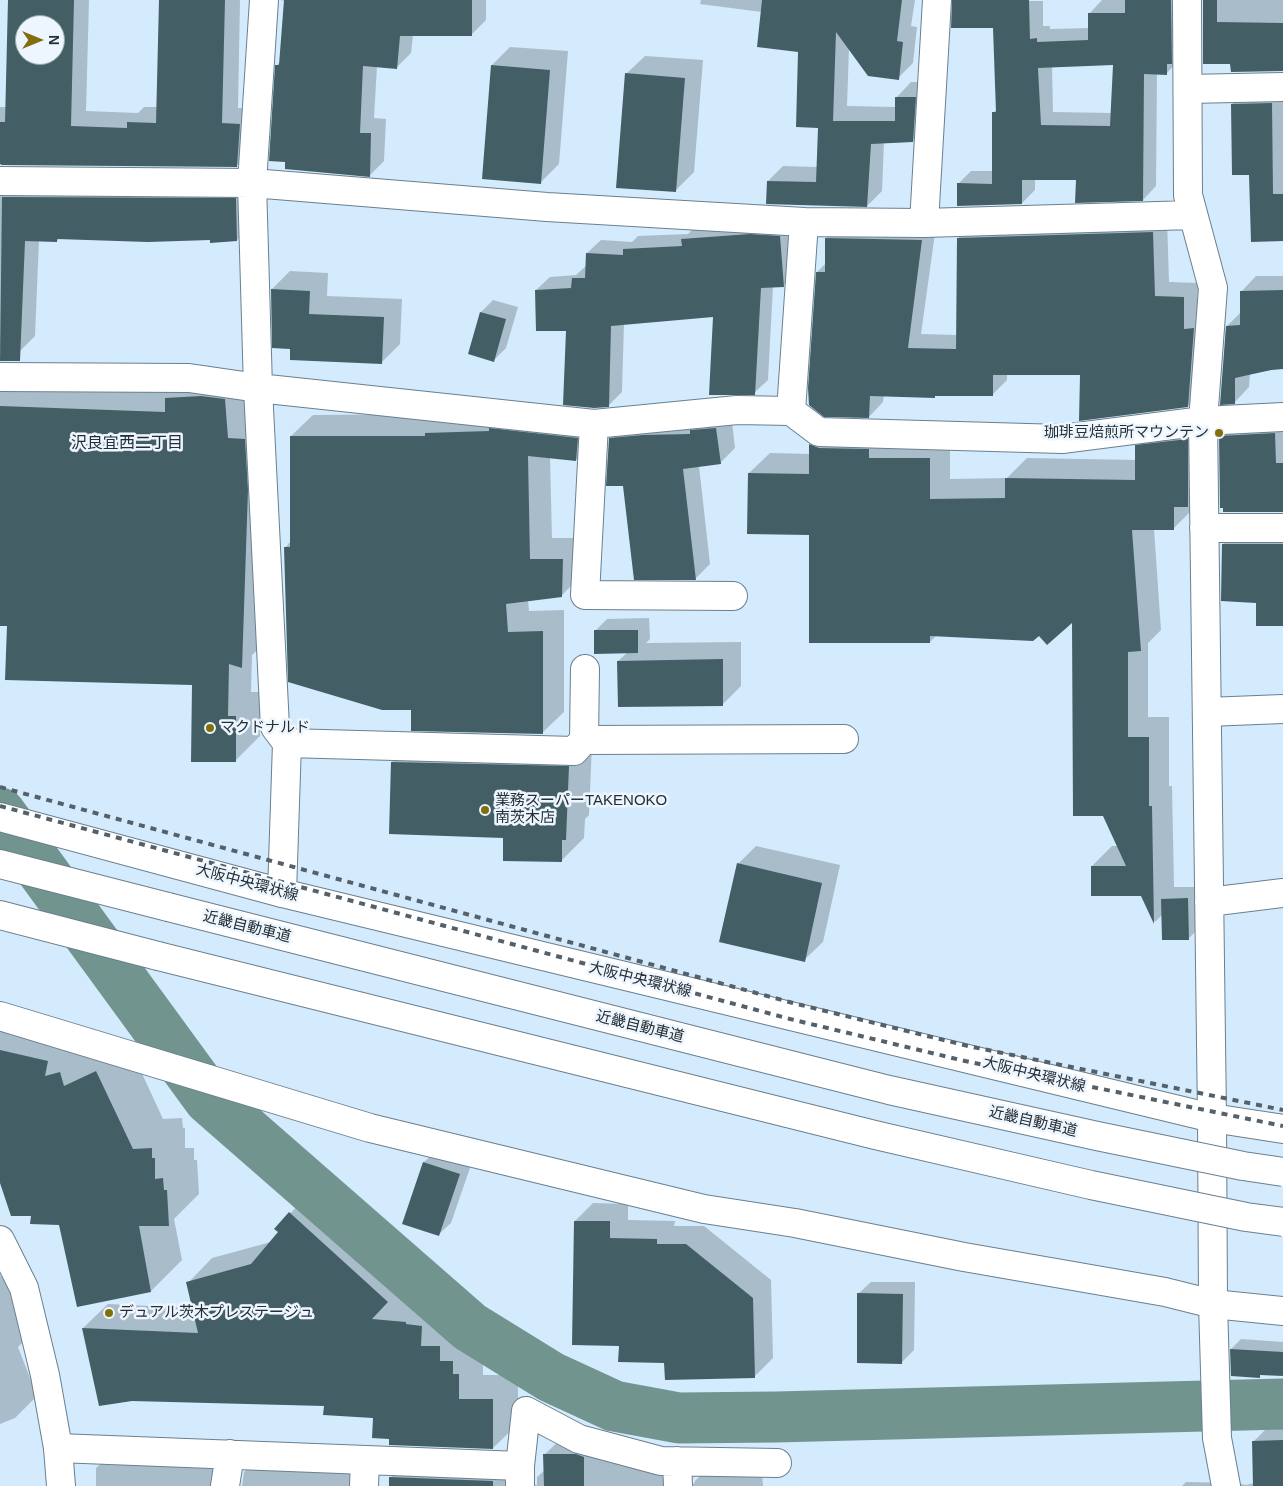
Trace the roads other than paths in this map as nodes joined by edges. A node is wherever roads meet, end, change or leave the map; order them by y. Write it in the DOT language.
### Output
graph roads {
  1 [pos="264,0"];
  2 [pos="936,0"];
  3 [pos="1187,0"];
  4 [pos="1283,87"];
  5 [pos="1188,89"];
  6 [pos="0,181"];
  7 [pos="252,183"];
  8 [pos="1192,215"];
  9 [pos="804,222"];
  10 [pos="924,223"];
  11 [pos="0,377"];
  12 [pos="258,388"];
  13 [pos="791,411"];
  14 [pos="1283,417"];
  15 [pos="1203,421"];
  16 [pos="594,424"];
  17 [pos="1204,528"];
  18 [pos="1283,528"];
  19 [pos="733,596"];
  20 [pos="585,669"];
  21 [pos="1283,709"];
  22 [pos="1207,712"];
  23 [pos="844,739"];
  24 [pos="584,740"];
  25 [pos="287,743"];
  26 [pos="0,818"];
  27 [pos="0,864"];
  28 [pos="282,893"];
  29 [pos="1283,894"];
  30 [pos="1209,902"];
  31 [pos="0,915"];
  32 [pos="0,1016"];
  33 [pos="1212,1118"];
  34 [pos="1283,1129"];
  35 [pos="1283,1172"];
  36 [pos="1283,1222"];
  37 [pos="0,1240"];
  38 [pos="1213,1304"];
  39 [pos="1283,1312"];
  40 [pos="58,1448"];
  41 [pos="230,1454"];
  42 [pos="777,1463"];
  43 [pos="364,1473"];
  44 [pos="677,1474"];
  45 [pos="520,1476"];
  46 [pos="61,1486"];
  47 [pos="225,1486"];
  48 [pos="1226,1486"];
  1 -- 7 [label="main road"];
  2 -- 10 [label="main road"];
  3 -- 5 [label="main road"];
  4 -- 5 [label="main road"];
  5 -- 8 [label="main road"];
  6 -- 7 [label="main road"];
  7 -- 9 [label="main road"];
  7 -- 12 [label="main road"];
  8 -- 10 [label="main road"];
  8 -- 15 [label="main road"];
  9 -- 10 [label="main road"];
  9 -- 13 [label="main road"];
  11 -- 12 [label="main road"];
  12 -- 16 [label="main road"];
  12 -- 25 [label="main road"];
  13 -- 15 [label="main road"];
  13 -- 16 [label="main road"];
  14 -- 15 [label="main road"];
  15 -- 17 [label="main road"];
  16 -- 19 [label="main road"];
  17 -- 18 [label="main road"];
  17 -- 22 [label="main road"];
  20 -- 24 [label="main road"];
  21 -- 22 [label="main road"];
  22 -- 30 [label="main road"];
  23 -- 24 [label="main road"];
  24 -- 25 [label="main road"];
  25 -- 28 [label="main road"];
  26 -- 28 [label="main road, 大阪中央環状線"];
  27 -- 35 [label="main road, 近畿自動車道, bridge"];
  28 -- 33 [label="main road, 大阪中央環状線"];
  29 -- 30 [label="main road"];
  30 -- 33 [label="main road"];
  31 -- 36 [label="main road, bridge"];
  32 -- 38 [label="main road"];
  33 -- 34 [label="main road, 大阪中央環状線"];
  33 -- 38 [label="main road"];
  37 -- 40 [label="main road"];
  38 -- 39 [label="main road"];
  38 -- 48 [label="main road"];
  40 -- 41 [label="main road"];
  40 -- 46 [label="main road"];
  41 -- 43 [label="main road"];
  41 -- 47 [label="main road"];
  42 -- 44 [label="main road"];
  43 -- 45 [label="main road"];
  44 -- 45 [label="main road"];
}
